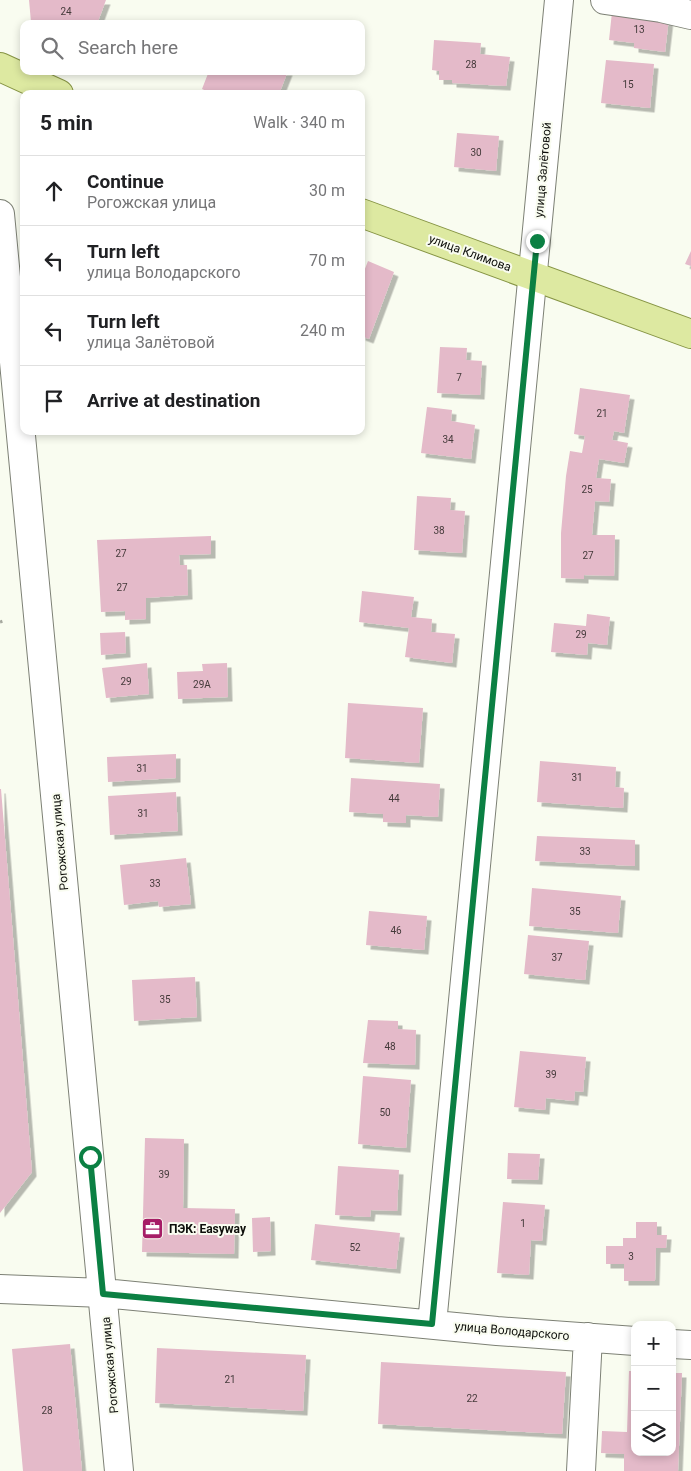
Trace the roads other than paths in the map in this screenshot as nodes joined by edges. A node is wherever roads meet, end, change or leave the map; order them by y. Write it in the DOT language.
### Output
graph roads {
  1 [pos="559,0"];
  2 [pos="606,0"];
  3 [pos="691,16"];
  4 [pos="0,67"];
  5 [pos="50,90"];
  6 [pos="0,214"];
  7 [pos="365,214"];
  8 [pos="533,276"];
  9 [pos="691,334"];
  10 [pos="20,424"];
  11 [pos="21,435"];
  12 [pos="0,1289"];
  13 [pos="103,1294"];
  14 [pos="432,1324"];
  15 [pos="588,1338"];
  16 [pos="631,1341"];
  17 [pos="676,1344"];
  18 [pos="691,1345"];
  19 [pos="119,1471"];
  20 [pos="581,1471"];
  1 -- 8 [label="street, улица Залётовой"];
  2 -- 3 [label="street"];
  4 -- 5 [label="main road"];
  6 -- 10 [label="street, Рогожская улица"];
  7 -- 8 [label="main road, улица Климова"];
  8 -- 9 [label="main road, улица Климова"];
  8 -- 14 [label="street, улица Залётовой"];
  11 -- 13 [label="street, Рогожская улица"];
  12 -- 13 [label="street, улица Володарского"];
  13 -- 14 [label="street, улица Володарского"];
  13 -- 19 [label="street, Рогожская улица"];
  14 -- 15 [label="street, улица Володарского"];
  15 -- 16 [label="street, улица Володарского"];
  15 -- 20 [label="street"];
  17 -- 18 [label="street"];
}
